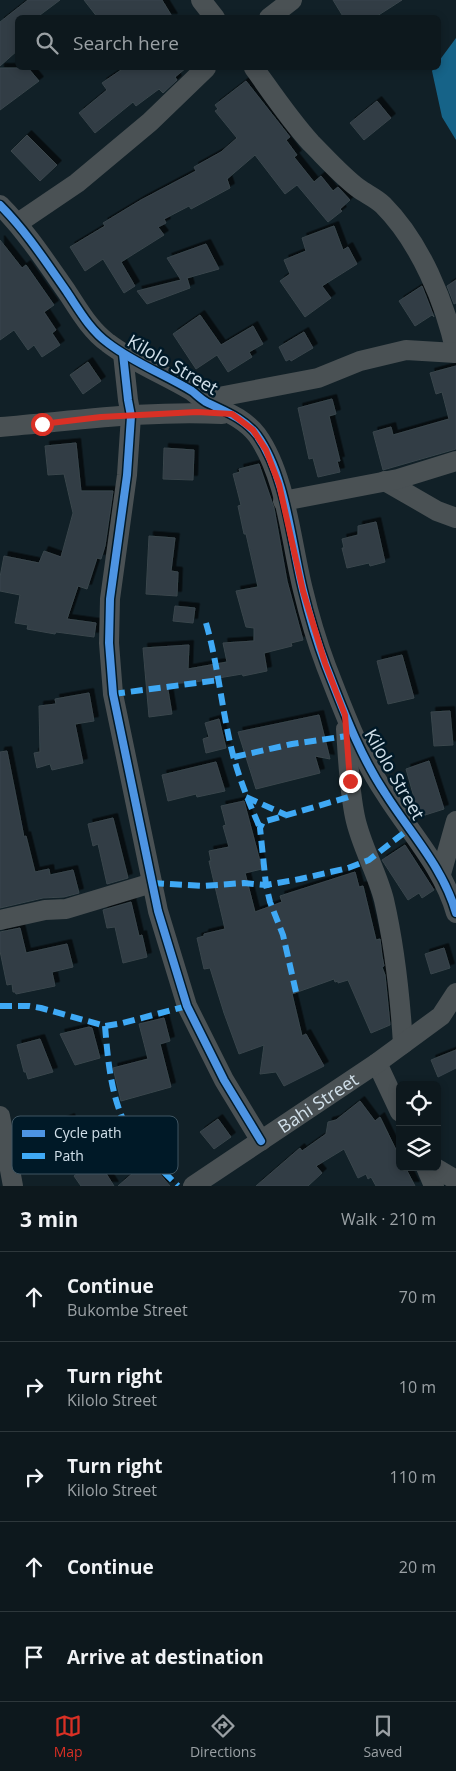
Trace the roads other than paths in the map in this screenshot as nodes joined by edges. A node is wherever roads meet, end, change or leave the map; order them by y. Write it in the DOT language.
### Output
graph roads {
  1 [pos="201,0"];
  2 [pos="292,0"];
  3 [pos="214,15"];
  4 [pos="273,15"];
  5 [pos="204,70"];
  6 [pos="256,70"];
  7 [pos="0,206"];
  8 [pos="18,223"];
  9 [pos="456,353"];
  10 [pos="123,354"];
  11 [pos="203,400"];
  12 [pos="232,414"];
  13 [pos="131,416"];
  14 [pos="0,427"];
  15 [pos="456,461"];
  16 [pos="385,482"];
  17 [pos="283,501"];
  18 [pos="456,518"];
  19 [pos="345,715"];
  20 [pos="456,822"];
  21 [pos="441,874"];
  22 [pos="152,883"];
  23 [pos="456,913"];
  24 [pos="0,920"];
  25 [pos="456,993"];
  26 [pos="448,1014"];
  27 [pos="403,1044"];
  28 [pos="377,1064"];
  29 [pos="396,1104"];
  30 [pos="0,1116"];
  31 [pos="261,1141"];
  32 [pos="428,1171"];
  33 [pos="441,1171"];
  34 [pos="456,1180"];
  35 [pos="13,1186"];
  36 [pos="193,1186"];
  37 [pos="434,1186"];
  1 -- 3 [label="street"];
  2 -- 4 [label="street"];
  5 -- 8 [label="street"];
  6 -- 9 [label="street"];
  7 -- 8 [label="street, Kilolo Street"];
  8 -- 10 [label="street, Kilolo Street"];
  9 -- 11 [label="street"];
  10 -- 11 [label="street, Kilolo Street"];
  10 -- 13 [label="street"];
  11 -- 12 [label="street, Kilolo Street"];
  12 -- 13 [label="street"];
  12 -- 17 [label="street, Kilolo Street"];
  13 -- 14 [label="street"];
  13 -- 22 [label="street"];
  15 -- 16 [label="street"];
  16 -- 17 [label="street"];
  16 -- 18 [label="street"];
  17 -- 19 [label="street, Kilolo Street"];
  19 -- 21 [label="street, Kilolo Street"];
  19 -- 27 [label="street"];
  20 -- 21 [label="street"];
  21 -- 23 [label="street, Kilolo Street"];
  22 -- 24 [label="street"];
  22 -- 31 [label="street"];
  25 -- 26 [label="street, Bahi Street"];
  26 -- 27 [label="street, Bahi Street"];
  27 -- 28 [label="street, Bahi Street"];
  28 -- 29 [label="street"];
  28 -- 31 [label="street, Bahi Street"];
  30 -- 35 [label="street"];
  31 -- 36 [label="street, Bahi Street"];
  32 -- 37 [label="street"];
  33 -- 34 [label="street"];
}
